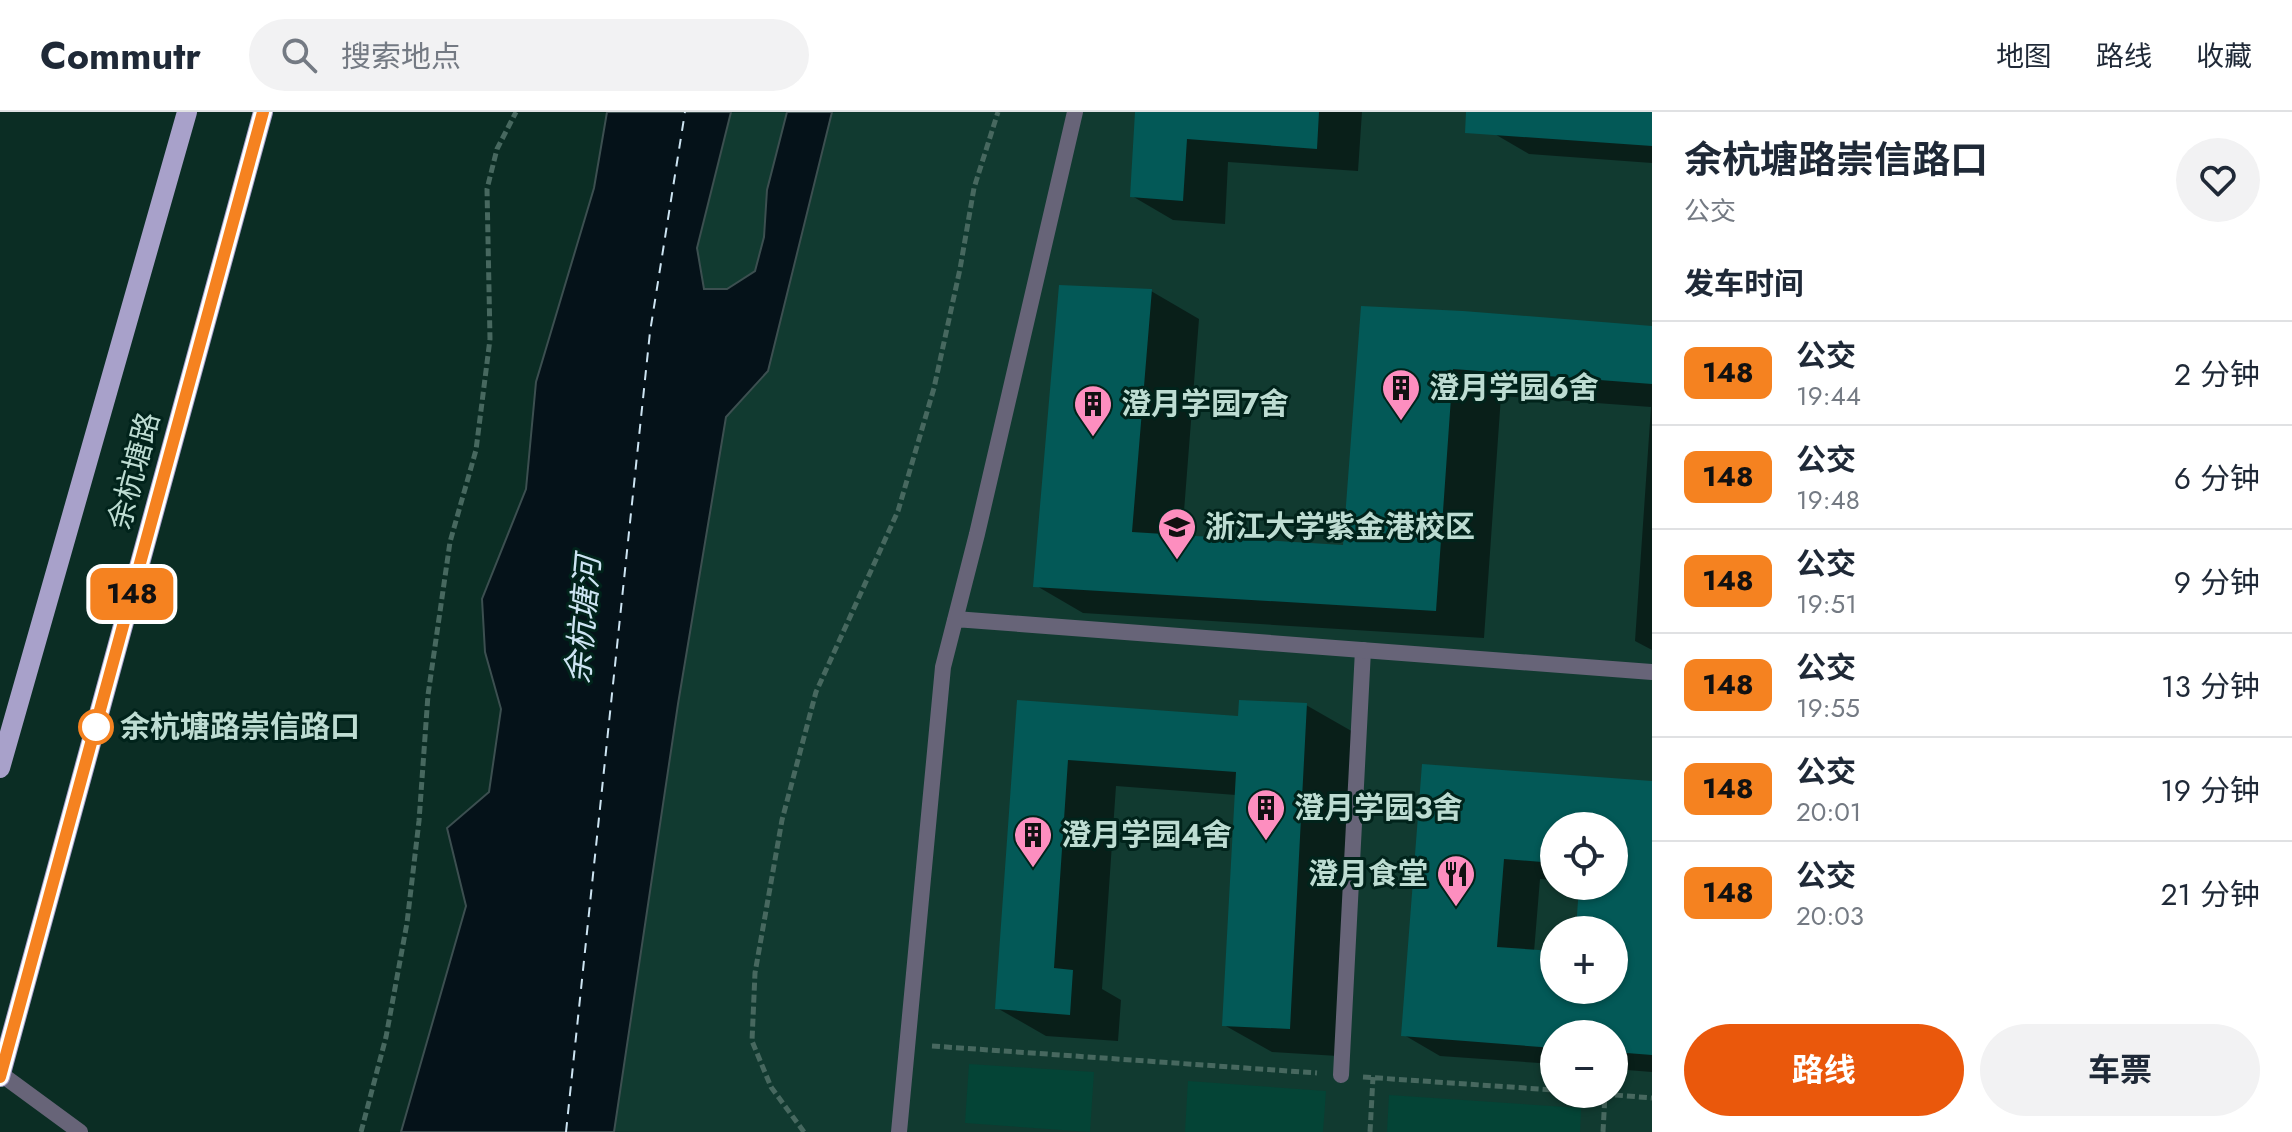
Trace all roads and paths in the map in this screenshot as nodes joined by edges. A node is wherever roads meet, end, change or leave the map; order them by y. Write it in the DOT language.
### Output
graph roads {
  1 [pos="187,112"];
  2 [pos="263,112"];
  3 [pos="516,112"];
  4 [pos="998,112"];
  5 [pos="1075,112"];
  6 [pos="955,619"];
  7 [pos="1363,650"];
  8 [pos="1652,672"];
  9 [pos="0,768"];
  10 [pos="907,1044"];
  11 [pos="1341,1075"];
  12 [pos="0,1076"];
  13 [pos="1373,1077"];
  14 [pos="1540,1089"];
  15 [pos="1628,1096"];
  16 [pos="1652,1098"];
  17 [pos="1604,1108"];
  18 [pos="80,1132"];
  19 [pos="361,1132"];
  20 [pos="804,1132"];
  21 [pos="899,1132"];
  22 [pos="1370,1132"];
  23 [pos="1603,1132"];
  1 -- 9 [label="main road, 余杭塘路"];
  2 -- 12 [label="main road, 余杭塘路"];
  3 -- 19 [label="path"];
  4 -- 20 [label="path"];
  5 -- 6 [label="street"];
  6 -- 7 [label="street"];
  6 -- 10 [label="street"];
  7 -- 8 [label="street"];
  7 -- 11 [label="street"];
  10 -- 11 [label="path"];
  10 -- 21 [label="street"];
  11 -- 13 [label="path"];
  12 -- 18 [label="street"];
  13 -- 14 [label="path"];
  13 -- 22 [label="path"];
  15 -- 16 [label="path"];
  17 -- 23 [label="path"];
}
